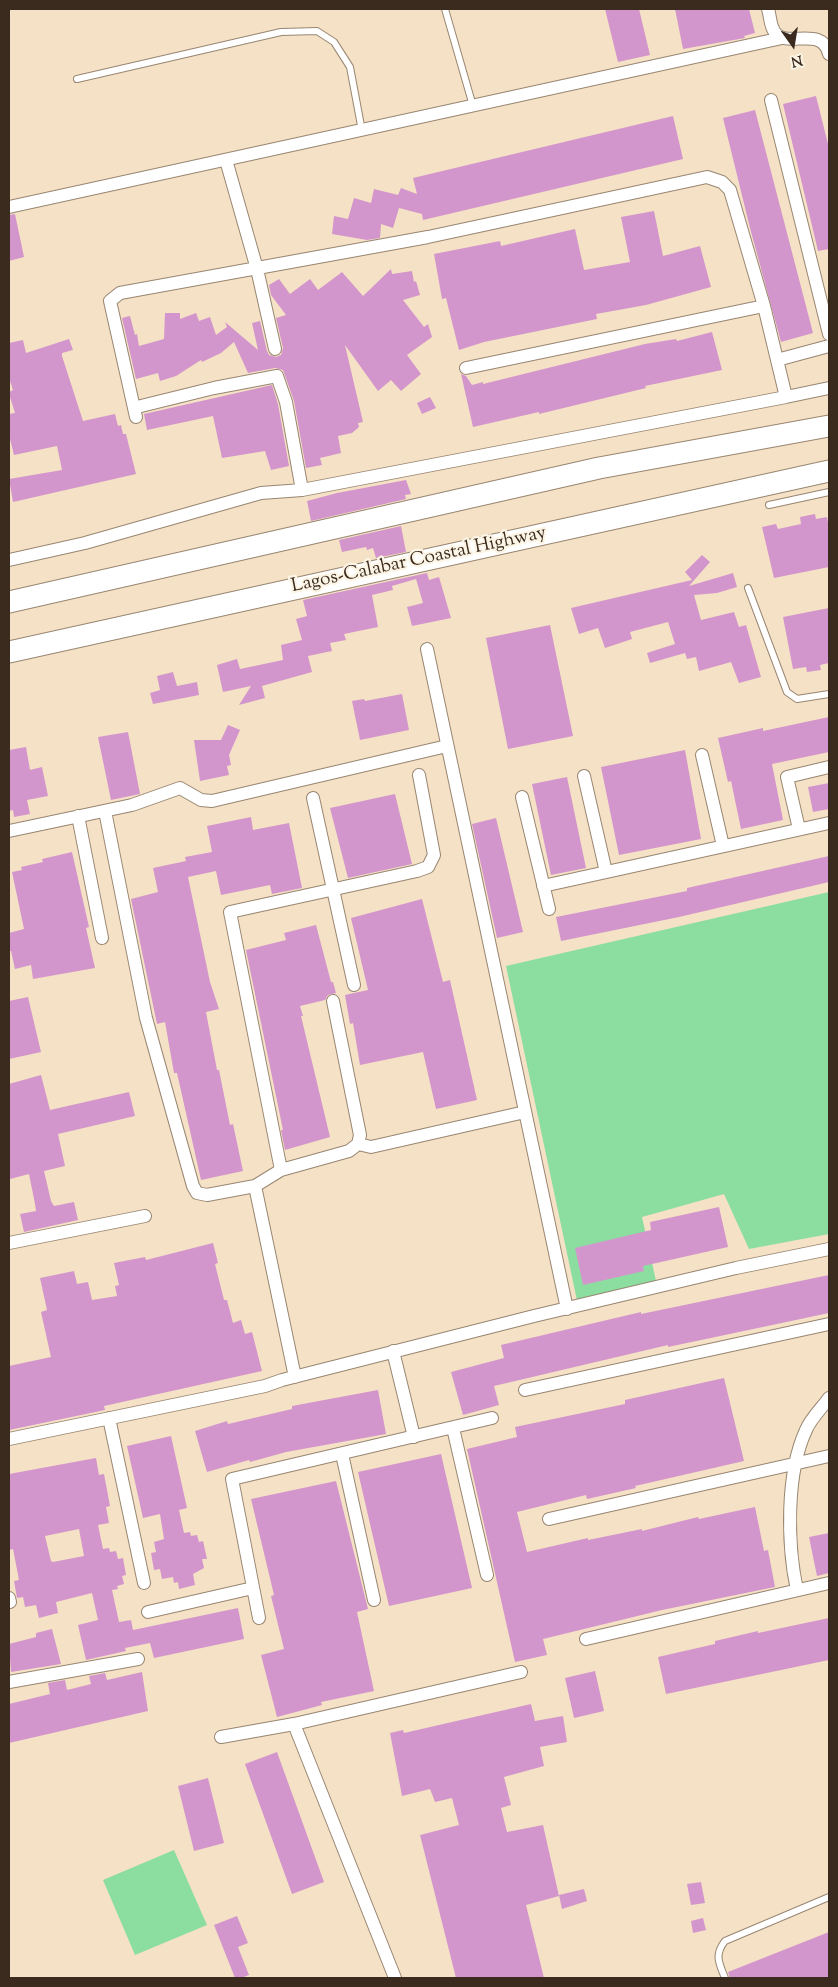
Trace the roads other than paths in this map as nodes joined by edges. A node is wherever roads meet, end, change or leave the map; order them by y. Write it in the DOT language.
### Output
graph roads {
  1 [pos="445,9"];
  2 [pos="768,9"];
  3 [pos="782,38"];
  4 [pos="829,54"];
  5 [pos="77,79"];
  6 [pos="771,100"];
  7 [pos="473,106"];
  8 [pos="362,131"];
  9 [pos="226,160"];
  10 [pos="9,207"];
  11 [pos="257,269"];
  12 [pos="764,306"];
  13 [pos="829,334"];
  14 [pos="829,346"];
  15 [pos="274,349"];
  16 [pos="777,360"];
  17 [pos="466,368"];
  18 [pos="829,388"];
  19 [pos="786,396"];
  20 [pos="829,426"];
  21 [pos="829,470"];
  22 [pos="302,490"];
  23 [pos="829,492"];
  24 [pos="769,505"];
  25 [pos="9,560"];
  26 [pos="748,588"];
  27 [pos="9,602"];
  28 [pos="427,649"];
  29 [pos="9,652"];
  30 [pos="829,694"];
  31 [pos="448,746"];
  32 [pos="702,755"];
  33 [pos="829,767"];
  34 [pos="419,775"];
  35 [pos="584,776"];
  36 [pos="522,797"];
  37 [pos="312,798"];
  38 [pos="105,811"];
  39 [pos="78,816"];
  40 [pos="829,823"];
  41 [pos="799,829"];
  42 [pos="9,831"];
  43 [pos="723,846"];
  44 [pos="606,872"];
  45 [pos="543,886"];
  46 [pos="334,890"];
  47 [pos="549,909"];
  48 [pos="102,938"];
  49 [pos="354,985"];
  50 [pos="333,1001"];
  51 [pos="526,1112"];
  52 [pos="358,1144"];
  53 [pos="281,1170"];
  54 [pos="255,1186"];
  55 [pos="145,1216"];
  56 [pos="9,1243"];
  57 [pos="829,1249"];
  58 [pos="567,1309"];
  59 [pos="829,1324"];
  60 [pos="393,1351"];
  61 [pos="295,1377"];
  62 [pos="525,1390"];
  63 [pos="829,1398"];
  64 [pos="109,1418"];
  65 [pos="492,1418"];
  66 [pos="453,1428"];
  67 [pos="414,1437"];
  68 [pos="9,1439"];
  69 [pos="342,1454"];
  70 [pos="829,1456"];
  71 [pos="797,1463"];
  72 [pos="549,1519"];
  73 [pos="487,1575"];
  74 [pos="144,1583"];
  75 [pos="829,1583"];
  76 [pos="253,1588"];
  77 [pos="797,1590"];
  78 [pos="374,1600"];
  79 [pos="148,1612"];
  80 [pos="259,1618"];
  81 [pos="586,1639"];
  82 [pos="138,1659"];
  83 [pos="521,1672"];
  84 [pos="9,1682"];
  85 [pos="294,1724"];
  86 [pos="221,1738"];
  87 [pos="829,1897"];
  88 [pos="395,1978"];
  89 [pos="725,1978"];
  1 -- 7 [label="lane"];
  2 -- 3 [label="street"];
  3 -- 4 [label="street"];
  3 -- 7 [label="street"];
  5 -- 8 [label="lane"];
  6 -- 13 [label="street"];
  7 -- 8 [label="street"];
  8 -- 9 [label="street"];
  9 -- 10 [label="street"];
  9 -- 11 [label="street"];
  11 -- 12 [label="street"];
  11 -- 15 [label="street"];
  11 -- 22 [label="street"];
  12 -- 16 [label="street"];
  12 -- 17 [label="street"];
  14 -- 16 [label="street"];
  16 -- 19 [label="street"];
  18 -- 19 [label="street"];
  19 -- 22 [label="street"];
  20 -- 27 [label="highway"];
  21 -- 29 [label="highway, Lagos-Calabar Coastal Highway"];
  22 -- 25 [label="street"];
  23 -- 24 [label="lane"];
  26 -- 30 [label="lane"];
  28 -- 31 [label="street"];
  31 -- 38 [label="street"];
  31 -- 51 [label="street"];
  32 -- 43 [label="street"];
  33 -- 41 [label="street"];
  34 -- 46 [label="street"];
  35 -- 44 [label="street"];
  36 -- 45 [label="street"];
  37 -- 46 [label="street"];
  38 -- 39 [label="street"];
  38 -- 54 [label="street"];
  39 -- 42 [label="street"];
  39 -- 48 [label="street"];
  40 -- 41 [label="street"];
  41 -- 43 [label="street"];
  43 -- 44 [label="street"];
  44 -- 45 [label="street"];
  45 -- 47 [label="street"];
  46 -- 49 [label="street"];
  46 -- 53 [label="street"];
  50 -- 52 [label="street"];
  51 -- 52 [label="street"];
  51 -- 58 [label="street"];
  52 -- 53 [label="street"];
  53 -- 54 [label="street"];
  54 -- 61 [label="street"];
  55 -- 56 [label="street"];
  57 -- 58 [label="street"];
  58 -- 60 [label="street"];
  59 -- 62 [label="street"];
  60 -- 61 [label="street"];
  60 -- 67 [label="street"];
  61 -- 64 [label="street"];
  63 -- 71 [label="street"];
  64 -- 68 [label="street"];
  64 -- 74 [label="street"];
  65 -- 66 [label="street"];
  66 -- 67 [label="street"];
  66 -- 73 [label="street"];
  67 -- 69 [label="street"];
  69 -- 76 [label="street"];
  69 -- 78 [label="street"];
  70 -- 71 [label="street"];
  71 -- 72 [label="street"];
  71 -- 77 [label="street"];
  75 -- 77 [label="street"];
  76 -- 79 [label="street"];
  76 -- 80 [label="street"];
  77 -- 81 [label="street"];
  82 -- 84 [label="street"];
  83 -- 85 [label="street"];
  85 -- 86 [label="street"];
  85 -- 88 [label="street"];
  87 -- 89 [label="lane"];
}
